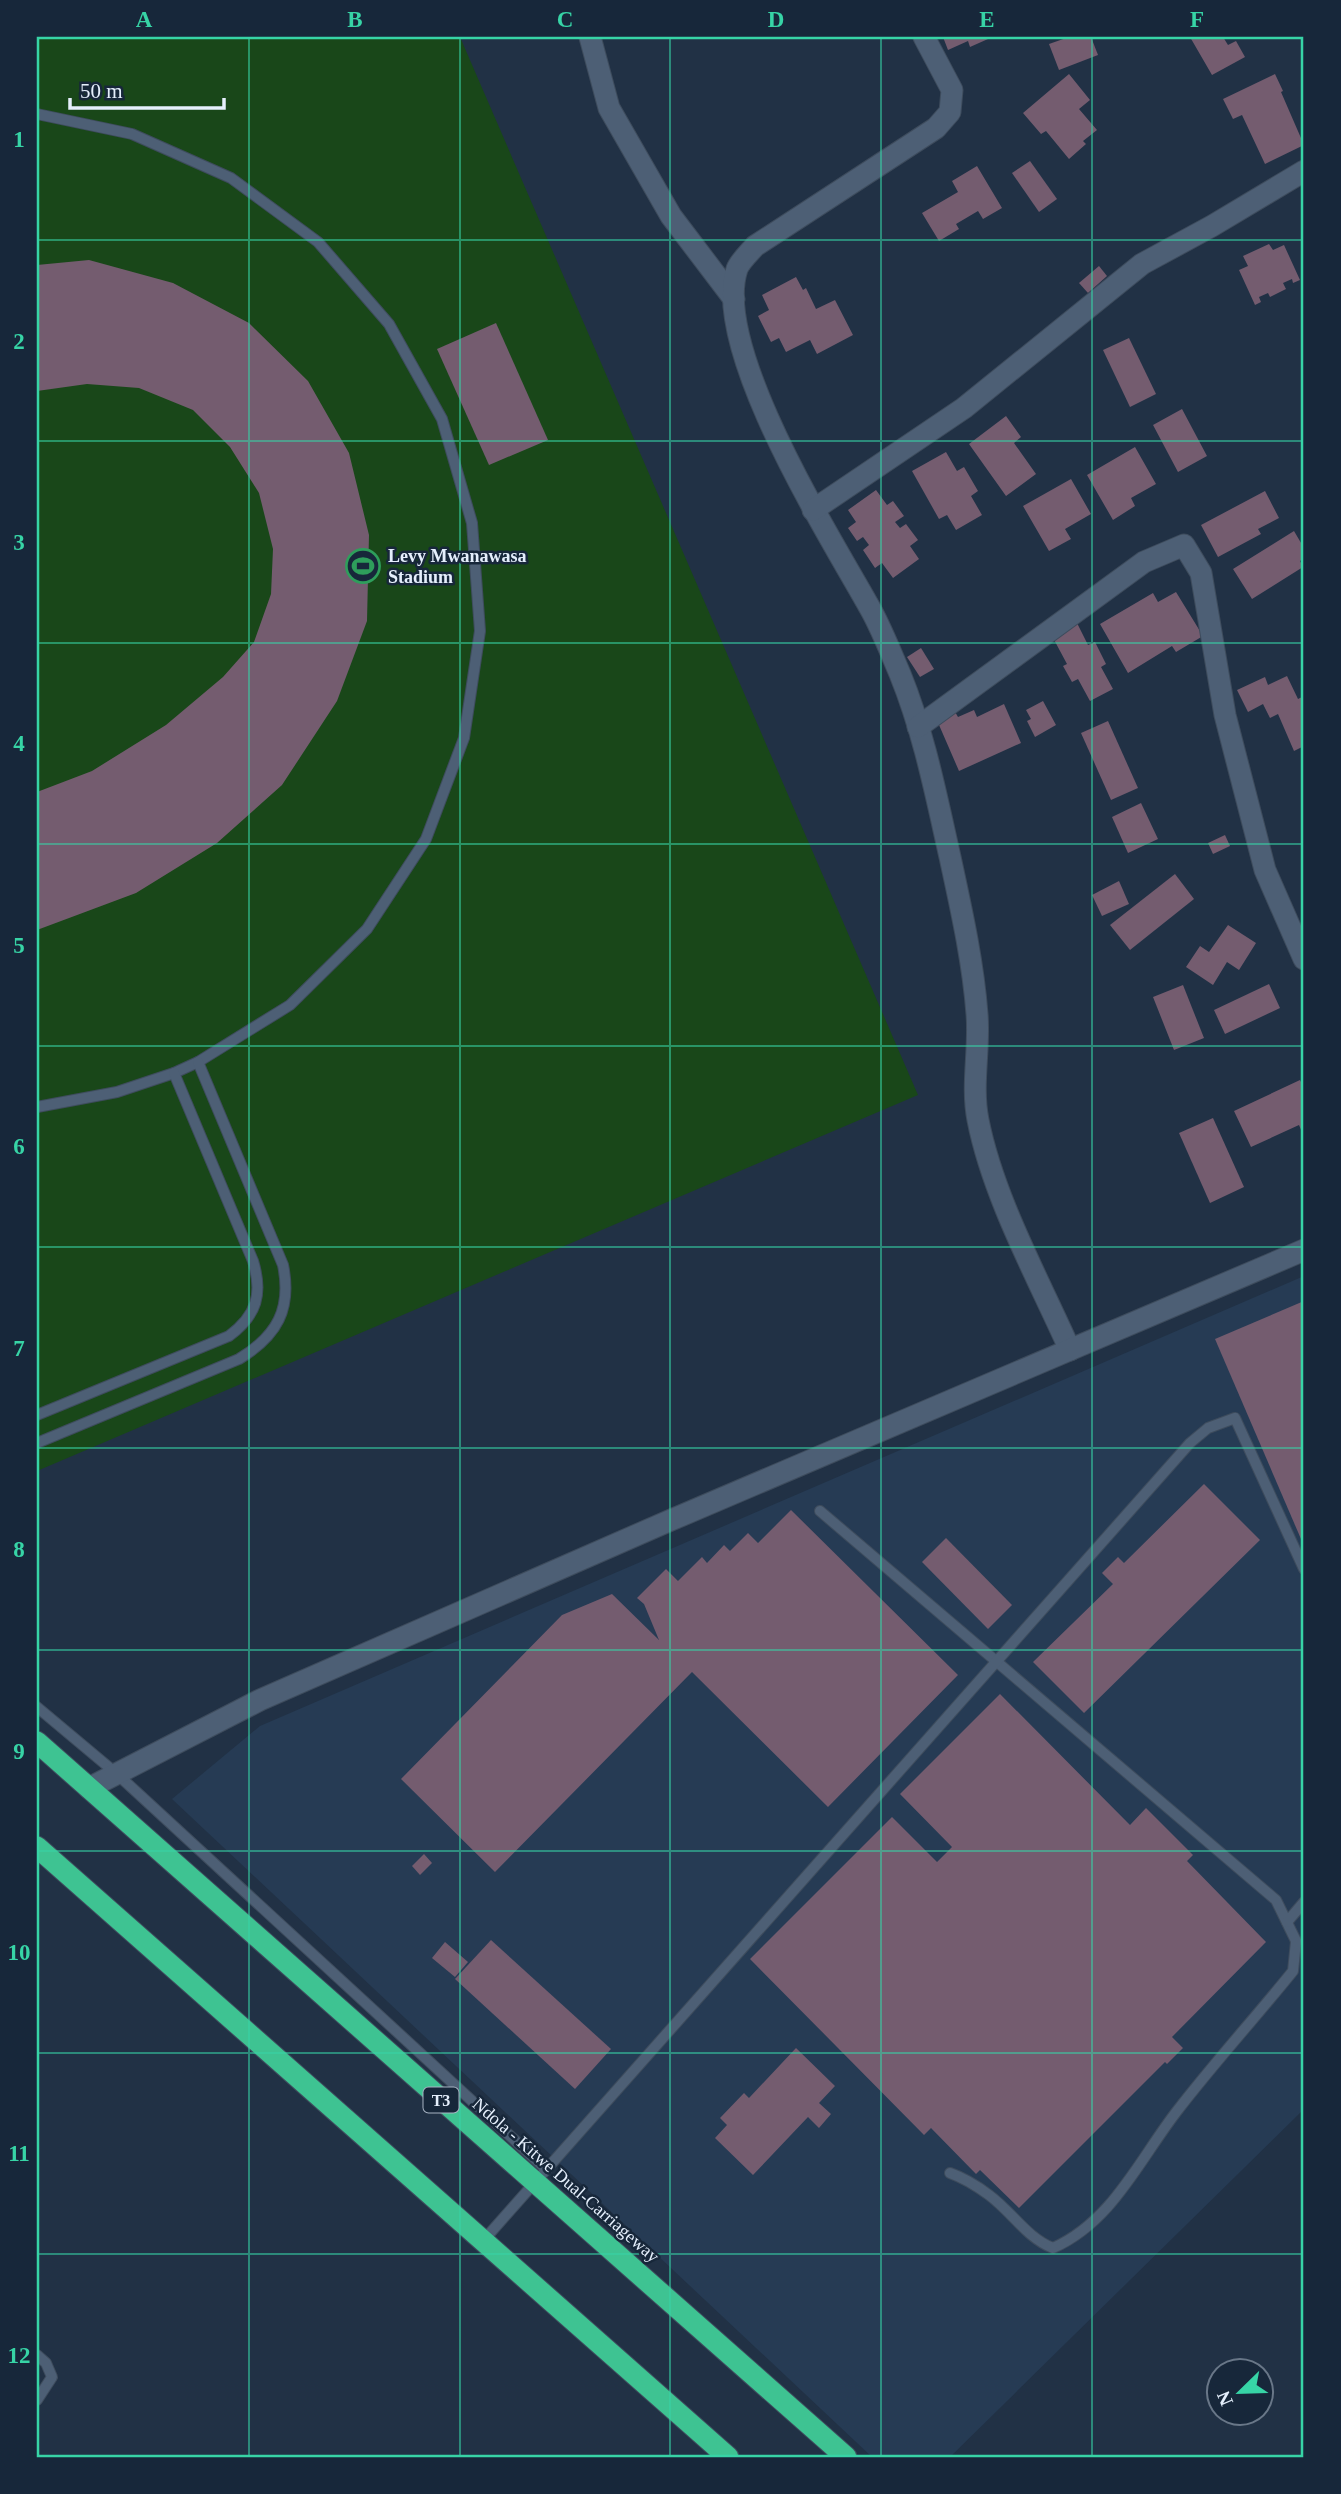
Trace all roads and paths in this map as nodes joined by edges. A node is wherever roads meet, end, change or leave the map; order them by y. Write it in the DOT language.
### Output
graph roads {
  1 [pos="590,37"];
  2 [pos="924,37"];
  3 [pos="37,114"];
  4 [pos="1304,172"];
  5 [pos="734,299"];
  6 [pos="813,510"];
  7 [pos="918,727"];
  8 [pos="1304,959"];
  9 [pos="198,1062"];
  10 [pos="174,1073"];
  11 [pos="37,1107"];
  12 [pos="1304,1251"];
  13 [pos="1070,1350"];
  14 [pos="37,1415"];
  15 [pos="37,1443"];
  16 [pos="820,1511"];
  17 [pos="1304,1569"];
  18 [pos="998,1660"];
  19 [pos="37,1707"];
  20 [pos="37,1742"];
  21 [pos="117,1774"];
  22 [pos="89,1788"];
  23 [pos="37,1847"];
  24 [pos="1304,1902"];
  25 [pos="1287,1922"];
  26 [pos="950,2172"];
  27 [pos="540,2176"];
  28 [pos="483,2241"];
  29 [pos="37,2355"];
  30 [pos="37,2400"];
  31 [pos="727,2457"];
  32 [pos="846,2457"];
  1 -- 5 [label="street"];
  2 -- 5 [label="street"];
  3 -- 9 [label="lane"];
  4 -- 6 [label="street"];
  5 -- 6 [label="street"];
  6 -- 7 [label="street"];
  7 -- 8 [label="street"];
  7 -- 13 [label="street"];
  9 -- 10 [label="lane"];
  9 -- 15 [label="lane"];
  10 -- 11 [label="lane"];
  10 -- 14 [label="lane"];
  12 -- 13 [label="street"];
  13 -- 21 [label="street"];
  16 -- 18 [label="lane"];
  17 -- 18 [label="lane"];
  18 -- 25 [label="lane"];
  18 -- 27 [label="lane"];
  19 -- 21 [label="lane"];
  20 -- 22 [label="highway, Ndola - Kitwe Dual-Carriageway / T3"];
  21 -- 22 [label="street"];
  21 -- 27 [label="lane"];
  22 -- 27 [label="highway, Ndola - Kitwe Dual-Carriageway / T3"];
  23 -- 28 [label="highway"];
  24 -- 25 [label="lane"];
  25 -- 26 [label="lane"];
  27 -- 28 [label="lane"];
  27 -- 32 [label="highway, Ndola - Kitwe Dual-Carriageway / T3"];
  28 -- 31 [label="highway"];
  29 -- 30 [label="lane"];
}
